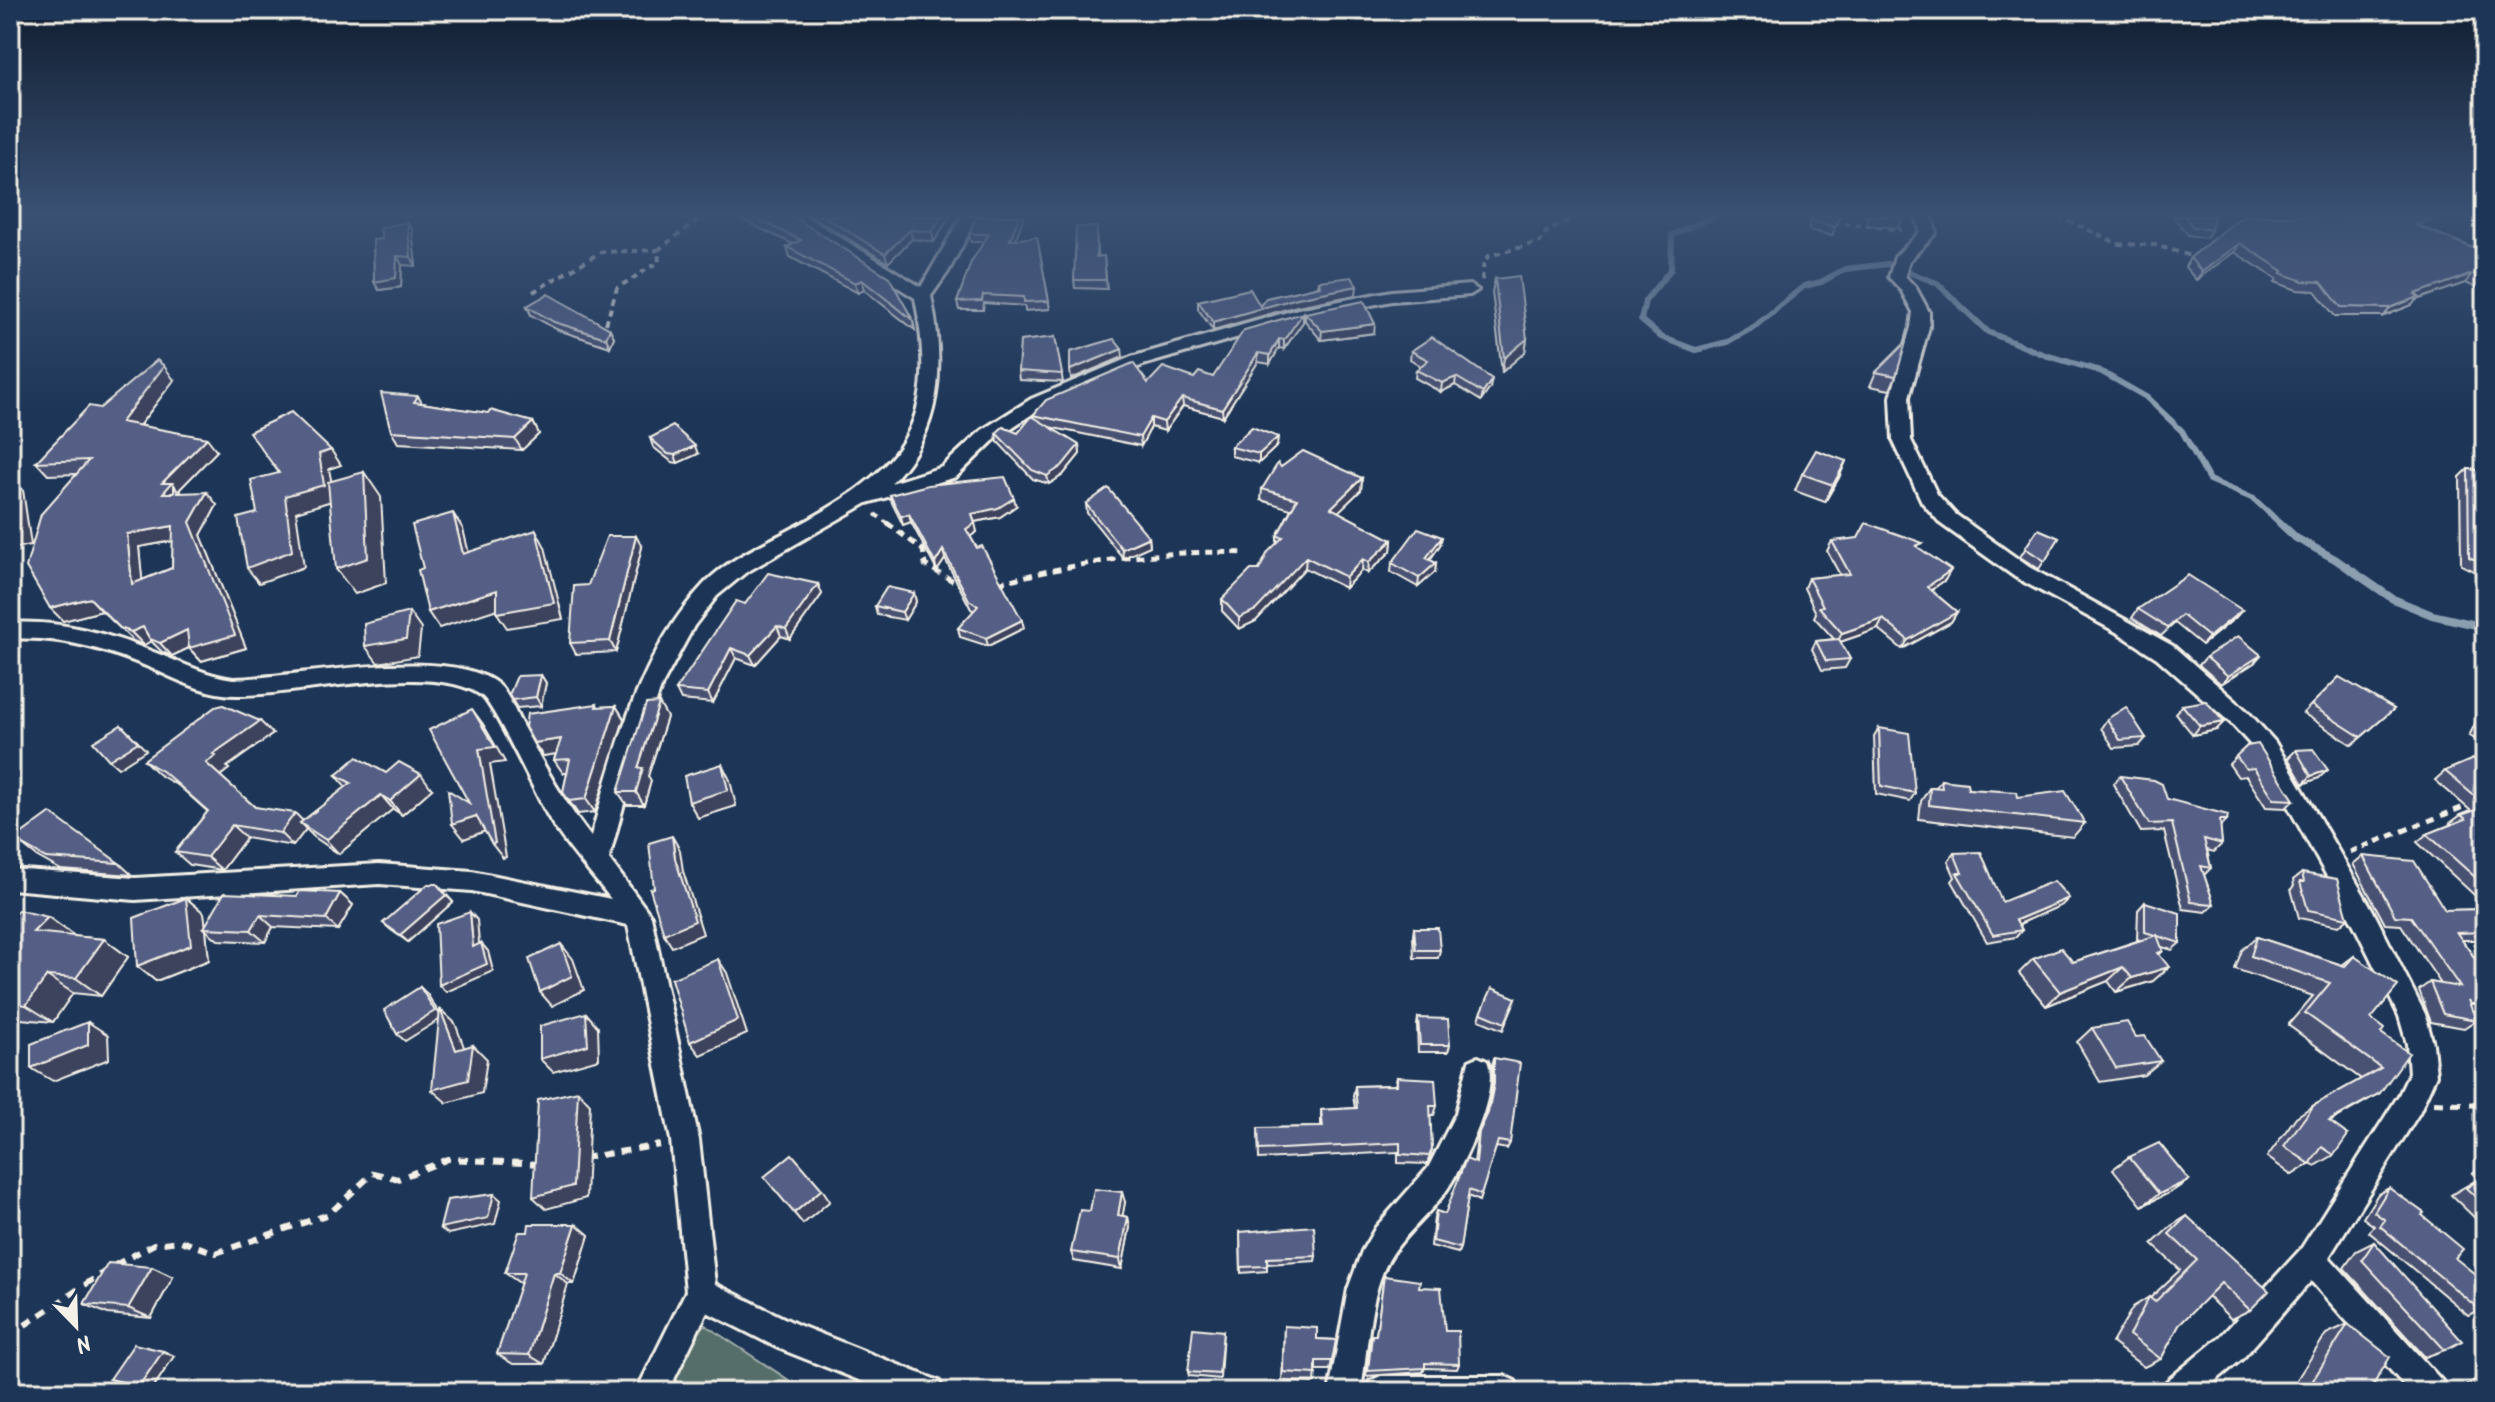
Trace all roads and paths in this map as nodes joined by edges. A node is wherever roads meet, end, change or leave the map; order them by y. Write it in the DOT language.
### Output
graph roads {
  1 [pos="551,281"];
  2 [pos="628,281"];
  3 [pos="900,281"];
  4 [pos="933,281"];
  5 [pos="1482,281"];
  6 [pos="1905,281"];
  7 [pos="1470,290"];
  8 [pos="533,292"];
  9 [pos="923,296"];
  10 [pos="606,324"];
  11 [pos="858,501"];
  12 [pos="1246,553"];
  13 [pos="996,584"];
  14 [pos="971,590"];
  15 [pos="10,631"];
  16 [pos="2473,803"];
  17 [pos="2331,860"];
  18 [pos="596,862"];
  19 [pos="10,879"];
  20 [pos="639,916"];
  21 [pos="1478,1070"];
  22 [pos="2409,1104"];
  23 [pos="2485,1105"];
  24 [pos="685,1140"];
  25 [pos="576,1159"];
  26 [pos="545,1164"];
  27 [pos="2311,1259"];
  28 [pos="701,1293"];
  29 [pos="10,1335"];
  30 [pos="652,1392"];
  31 [pos="928,1392"];
  32 [pos="1345,1392"];
  33 [pos="1381,1392"];
  34 [pos="1504,1392"];
  35 [pos="2178,1392"];
  36 [pos="2431,1392"];
  1 -- 8 [label="path"];
  2 -- 10 [label="path"];
  3 -- 9 [label="street"];
  4 -- 9 [label="street"];
  5 -- 7 [label="path"];
  6 -- 17 [label="street"];
  7 -- 11 [label="street"];
  9 -- 11 [label="street"];
  11 -- 14 [label="path"];
  11 -- 18 [label="street"];
  12 -- 13 [label="path"];
  15 -- 18 [label="street"];
  16 -- 17 [label="path"];
  17 -- 22 [label="street"];
  18 -- 20 [label="street"];
  19 -- 20 [label="street"];
  20 -- 24 [label="street"];
  21 -- 32 [label="street"];
  22 -- 23 [label="path"];
  22 -- 27 [label="street"];
  24 -- 25 [label="path"];
  24 -- 28 [label="street"];
  26 -- 29 [label="path"];
  27 -- 35 [label="street"];
  27 -- 36 [label="street"];
  28 -- 30 [label="street"];
  28 -- 31 [label="street"];
  33 -- 34 [label="street"];
}
